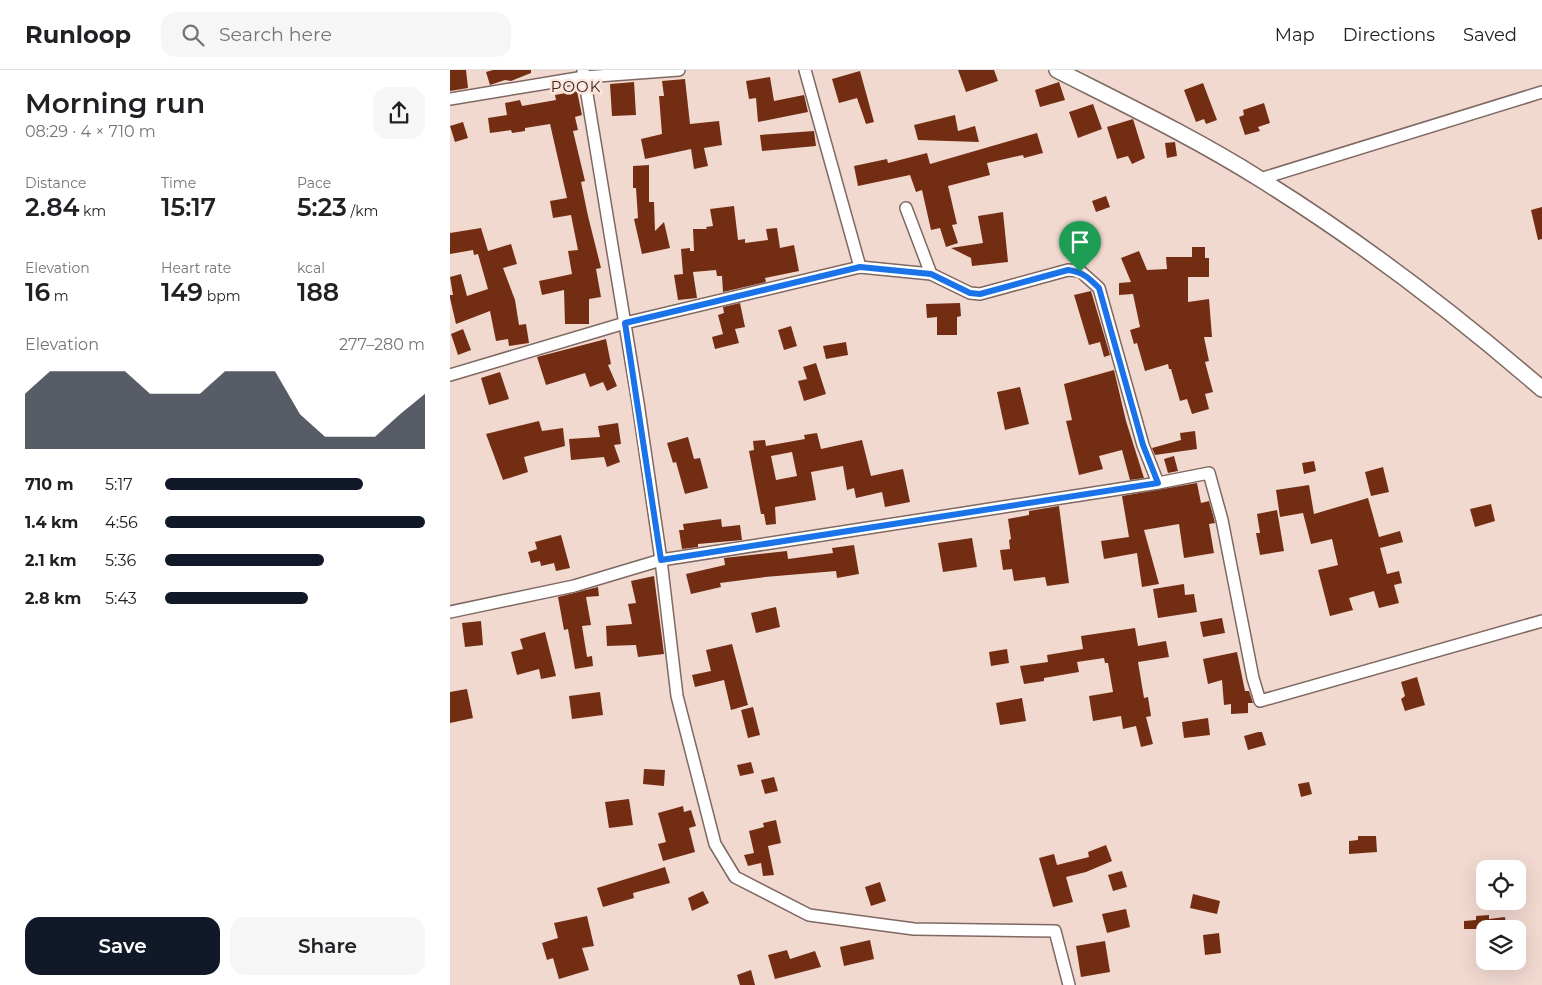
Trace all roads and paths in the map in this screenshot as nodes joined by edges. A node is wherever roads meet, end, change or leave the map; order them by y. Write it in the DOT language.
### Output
graph roads {
  1 [pos="680,70"];
  2 [pos="805,70"];
  3 [pos="1058,70"];
  4 [pos="584,74"];
  5 [pos="1542,92"];
  6 [pos="450,98"];
  7 [pos="1260,179"];
  8 [pos="906,208"];
  9 [pos="860,267"];
  10 [pos="931,274"];
  11 [pos="625,323"];
  12 [pos="450,375"];
  13 [pos="1542,389"];
  14 [pos="1158,483"];
  15 [pos="661,560"];
  16 [pos="450,612"];
  17 [pos="1542,621"];
  18 [pos="1069,985"];
  1 -- 4 [label="street"];
  2 -- 9 [label="street"];
  3 -- 7 [label="street"];
  4 -- 6 [label="street"];
  4 -- 11 [label="street"];
  5 -- 7 [label="street"];
  7 -- 13 [label="street"];
  8 -- 10 [label="street"];
  9 -- 10 [label="street"];
  9 -- 11 [label="street"];
  10 -- 14 [label="street"];
  11 -- 12 [label="street"];
  11 -- 15 [label="street"];
  14 -- 15 [label="street"];
  14 -- 17 [label="street"];
  15 -- 16 [label="street"];
  15 -- 18 [label="street"];
}
